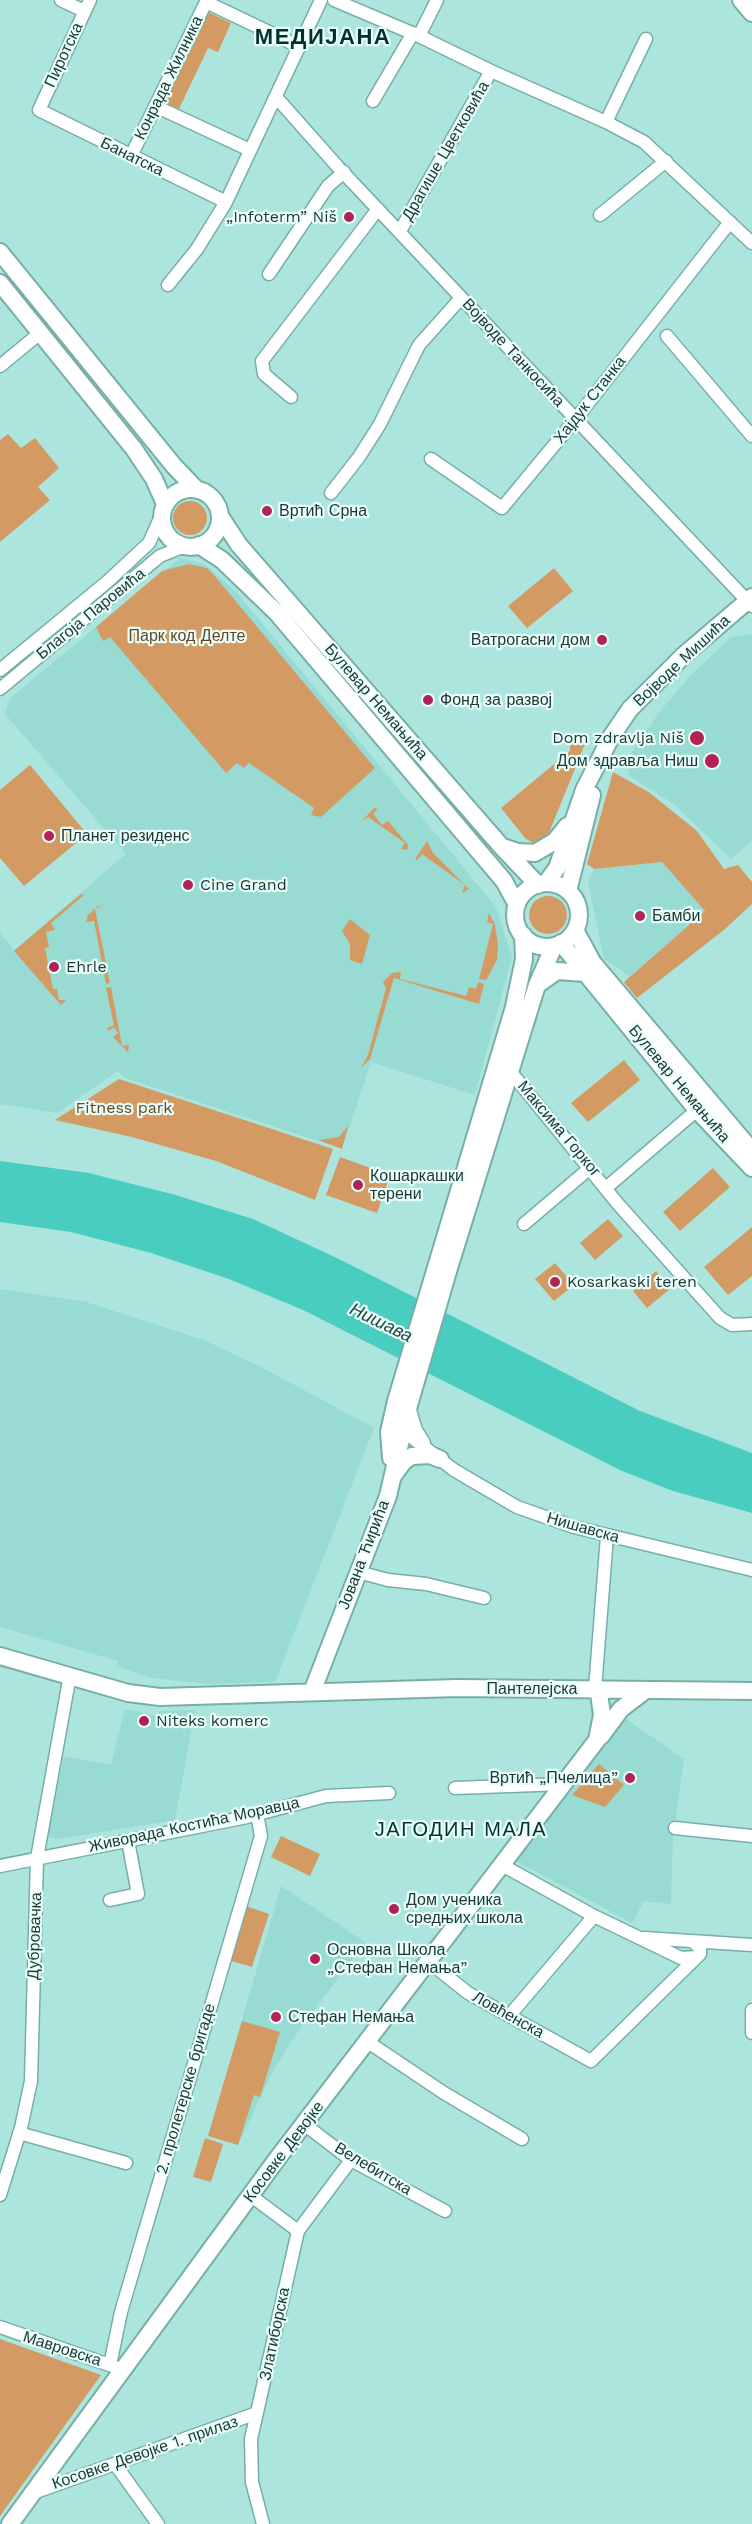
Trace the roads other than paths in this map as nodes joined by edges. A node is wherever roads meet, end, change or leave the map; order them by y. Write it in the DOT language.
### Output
graph roads {
  1 [pos="61,0"];
  2 [pos="321,0"];
  3 [pos="334,0"];
  4 [pos="436,0"];
  5 [pos="741,0"];
  6 [pos="206,1"];
  7 [pos="87,6"];
  8 [pos="752,13"];
  9 [pos="416,35"];
  10 [pos="646,39"];
  11 [pos="300,47"];
  12 [pos="491,71"];
  13 [pos="276,98"];
  14 [pos="373,100"];
  15 [pos="155,106"];
  16 [pos="39,110"];
  17 [pos="606,122"];
  18 [pos="250,150"];
  19 [pos="131,156"];
  20 [pos="666,161"];
  21 [pos="344,172"];
  22 [pos="226,202"];
  23 [pos="378,208"];
  24 [pos="600,215"];
  25 [pos="730,222"];
  26 [pos="400,231"];
  27 [pos="752,243"];
  28 [pos="0,252"];
  29 [pos="269,274"];
  30 [pos="0,284"];
  31 [pos="168,285"];
  32 [pos="461,298"];
  33 [pos="40,333"];
  34 [pos="667,336"];
  35 [pos="0,366"];
  36 [pos="291,397"];
  37 [pos="575,420"];
  38 [pos="752,436"];
  39 [pos="431,459"];
  40 [pos="197,490"];
  41 [pos="331,493"];
  42 [pos="164,509"];
  43 [pos="220,516"];
  44 [pos="192,546"];
  45 [pos="750,601"];
  46 [pos="0,670"];
  47 [pos="0,689"];
  48 [pos="600,762"];
  49 [pos="573,818"];
  50 [pos="501,846"];
  51 [pos="542,884"];
  52 [pos="568,891"];
  53 [pos="517,905"];
  54 [pos="575,930"];
  55 [pos="523,935"];
  56 [pos="558,945"];
  57 [pos="585,973"];
  58 [pos="537,986"];
  59 [pos="510,1071"];
  60 [pos="697,1110"];
  61 [pos="752,1151"];
  62 [pos="590,1168"];
  63 [pos="752,1168"];
  64 [pos="607,1187"];
  65 [pos="524,1224"];
  66 [pos="443,1266"];
  67 [pos="752,1324"];
  68 [pos="404,1404"];
  69 [pos="404,1428"];
  70 [pos="435,1455"];
  71 [pos="392,1473"];
  72 [pos="607,1536"];
  73 [pos="752,1570"];
  74 [pos="358,1572"];
  75 [pos="484,1598"];
  76 [pos="0,1656"];
  77 [pos="70,1675"];
  78 [pos="595,1689"];
  79 [pos="646,1690"];
  80 [pos="752,1691"];
  81 [pos="312,1692"];
  82 [pos="597,1740"];
  83 [pos="582,1762"];
  84 [pos="564,1784"];
  85 [pos="454,1788"];
  86 [pos="388,1793"];
  87 [pos="257,1814"];
  88 [pos="675,1828"];
  89 [pos="752,1836"];
  90 [pos="128,1841"];
  91 [pos="38,1858"];
  92 [pos="502,1864"];
  93 [pos="0,1866"];
  94 [pos="110,1900"];
  95 [pos="594,1916"];
  96 [pos="637,1937"];
  97 [pos="693,1942"];
  98 [pos="752,1945"];
  99 [pos="696,1957"];
  100 [pos="429,1962"];
  101 [pos="752,2010"];
  102 [pos="510,2015"];
  103 [pos="752,2032"];
  104 [pos="368,2042"];
  105 [pos="304,2124"];
  106 [pos="19,2133"];
  107 [pos="522,2139"];
  108 [pos="351,2160"];
  109 [pos="126,2163"];
  110 [pos="0,2195"];
  111 [pos="250,2195"];
  112 [pos="445,2211"];
  113 [pos="298,2231"];
  114 [pos="0,2327"];
  115 [pos="116,2368"];
  116 [pos="257,2413"];
  117 [pos="115,2464"];
  118 [pos="32,2494"];
  119 [pos="16,2522"];
  120 [pos="158,2524"];
  121 [pos="263,2524"];
  1 -- 7 [label="street"];
  2 -- 11 [label="street"];
  3 -- 9 [label="street, Драгише Цветковића"];
  4 -- 9 [label="street"];
  5 -- 8 [label="street"];
  6 -- 11 [label="street"];
  6 -- 15 [label="street, Конрада Жилника"];
  7 -- 16 [label="street, Пиротска"];
  9 -- 12 [label="street, Драгише Цветковића"];
  9 -- 14 [label="street"];
  10 -- 17 [label="street"];
  11 -- 13 [label="street"];
  12 -- 17 [label="street, Драгише Цветковића"];
  12 -- 26 [label="street, Драгише Цветковића"];
  13 -- 18 [label="street"];
  13 -- 21 [label="street, Војводе Танкосића"];
  15 -- 18 [label="street"];
  15 -- 19 [label="street, Конрада Жилника"];
  16 -- 19 [label="street, Банатска"];
  17 -- 20 [label="street, Драгише Цветковића"];
  18 -- 22 [label="street"];
  19 -- 22 [label="street, Банатска"];
  20 -- 24 [label="street"];
  20 -- 25 [label="street, Драгише Цветковића"];
  21 -- 23 [label="street, Војводе Танкосића"];
  21 -- 29 [label="street"];
  22 -- 31 [label="street"];
  23 -- 26 [label="street, Војводе Танкосића"];
  23 -- 36 [label="street"];
  25 -- 27 [label="street, Драгише Цветковића"];
  25 -- 37 [label="street, Хајдук Станка"];
  26 -- 32 [label="street, Војводе Танкосића"];
  28 -- 40 [label="street"];
  30 -- 33 [label="street"];
  32 -- 37 [label="street, Војводе Танкосића"];
  32 -- 41 [label="street"];
  33 -- 35 [label="street"];
  33 -- 42 [label="street"];
  34 -- 38 [label="street"];
  37 -- 39 [label="street, Хајдук Станка"];
  37 -- 45 [label="street, Војводе Танкосића"];
  40 -- 42 [label="street"];
  40 -- 43 [label="street"];
  42 -- 44 [label="street"];
  42 -- 46 [label="street, Благоја Паровића"];
  43 -- 44 [label="street"];
  43 -- 50 [label="street, Булевар Немањића"];
  44 -- 47 [label="street, Благоја Паровића"];
  44 -- 53 [label="street, Булевар Немањића"];
  45 -- 48 [label="street, Војводе Мишића"];
  48 -- 49 [label="street, Војводе Мишића"];
  48 -- 52 [label="street, Војводе Мишића"];
  49 -- 50 [label="street"];
  49 -- 51 [label="street, Војводе Мишића"];
  50 -- 51 [label="street, Булевар Немањића"];
  51 -- 52 [label="street"];
  51 -- 53 [label="street"];
  52 -- 54 [label="street"];
  53 -- 55 [label="street"];
  54 -- 56 [label="street"];
  54 -- 61 [label="street, Булевар Немањића"];
  55 -- 56 [label="street"];
  55 -- 66 [label="street"];
  56 -- 57 [label="street, Булевар Немањића"];
  56 -- 58 [label="street"];
  57 -- 58 [label="street"];
  57 -- 60 [label="street, Булевар Немањића"];
  58 -- 59 [label="street"];
  59 -- 62 [label="street, Максима Горког"];
  59 -- 66 [label="street"];
  60 -- 63 [label="street, Булевар Немањића"];
  60 -- 64 [label="street, Максима Горког"];
  62 -- 64 [label="street, Максима Горког"];
  62 -- 65 [label="street"];
  64 -- 67 [label="street, Максима Горког"];
  66 -- 68 [label="street"];
  68 -- 69 [label="street, Јована Ћирића"];
  68 -- 70 [label="street"];
  68 -- 71 [label="street"];
  69 -- 70 [label="street, Нишавска"];
  69 -- 71 [label="street, Јована Ћирића"];
  70 -- 71 [label="street"];
  70 -- 72 [label="street, Нишавска"];
  71 -- 74 [label="street, Јована Ћирића"];
  72 -- 73 [label="street, Нишавска"];
  72 -- 78 [label="street"];
  74 -- 75 [label="street"];
  74 -- 81 [label="street, Јована Ћирића"];
  76 -- 77 [label="street, Пантелејска"];
  77 -- 81 [label="street, Пантелејска"];
  77 -- 91 [label="street, Дубровачка"];
  78 -- 79 [label="street, Пантелејска"];
  78 -- 81 [label="street, Пантелејска"];
  78 -- 82 [label="street, Косовке Девојке"];
  78 -- 83 [label="street, Косовке Девојке"];
  79 -- 80 [label="street, Пантелејска"];
  79 -- 82 [label="street"];
  82 -- 83 [label="street, Косовке Девојке"];
  83 -- 84 [label="street, Косовке Девојке"];
  84 -- 85 [label="street"];
  84 -- 92 [label="street, Косовке Девојке"];
  86 -- 87 [label="street, Живорада Костића Моравца"];
  87 -- 90 [label="street, Живорада Костића Моравца"];
  87 -- 115 [label="street, 2. пролетерске бригаде"];
  88 -- 89 [label="street"];
  90 -- 91 [label="street, Живорада Костића Моравца"];
  90 -- 94 [label="street"];
  91 -- 93 [label="street, Живорада Костића Моравца"];
  91 -- 106 [label="street, Дубровачка"];
  92 -- 95 [label="street"];
  92 -- 100 [label="street, Косовке Девојке"];
  95 -- 96 [label="street"];
  95 -- 102 [label="street"];
  96 -- 97 [label="street"];
  96 -- 99 [label="street"];
  97 -- 98 [label="street"];
  97 -- 99 [label="street"];
  99 -- 102 [label="street, Ловћенска"];
  100 -- 102 [label="street, Ловћенска"];
  100 -- 104 [label="street, Косовке Девојке"];
  101 -- 103 [label="street"];
  104 -- 105 [label="street, Косовке Девојке"];
  104 -- 107 [label="street"];
  105 -- 108 [label="street, Велебитска"];
  105 -- 111 [label="street, Косовке Девојке"];
  106 -- 109 [label="street"];
  106 -- 110 [label="street, Дубровачка"];
  108 -- 112 [label="street, Велебитска"];
  108 -- 113 [label="street, Златиборска"];
  111 -- 113 [label="street"];
  111 -- 115 [label="street, Косовке Девојке"];
  113 -- 116 [label="street, Златиборска"];
  114 -- 115 [label="street, Мавровска"];
  115 -- 118 [label="street, Косовке Девојке"];
  116 -- 117 [label="street, Косовке Девојке 1. прилаз"];
  116 -- 121 [label="street, Златиборска"];
  117 -- 118 [label="street, Косовке Девојке 1. прилаз"];
  117 -- 120 [label="street"];
  118 -- 119 [label="street, Косовке Девојке"];
}
